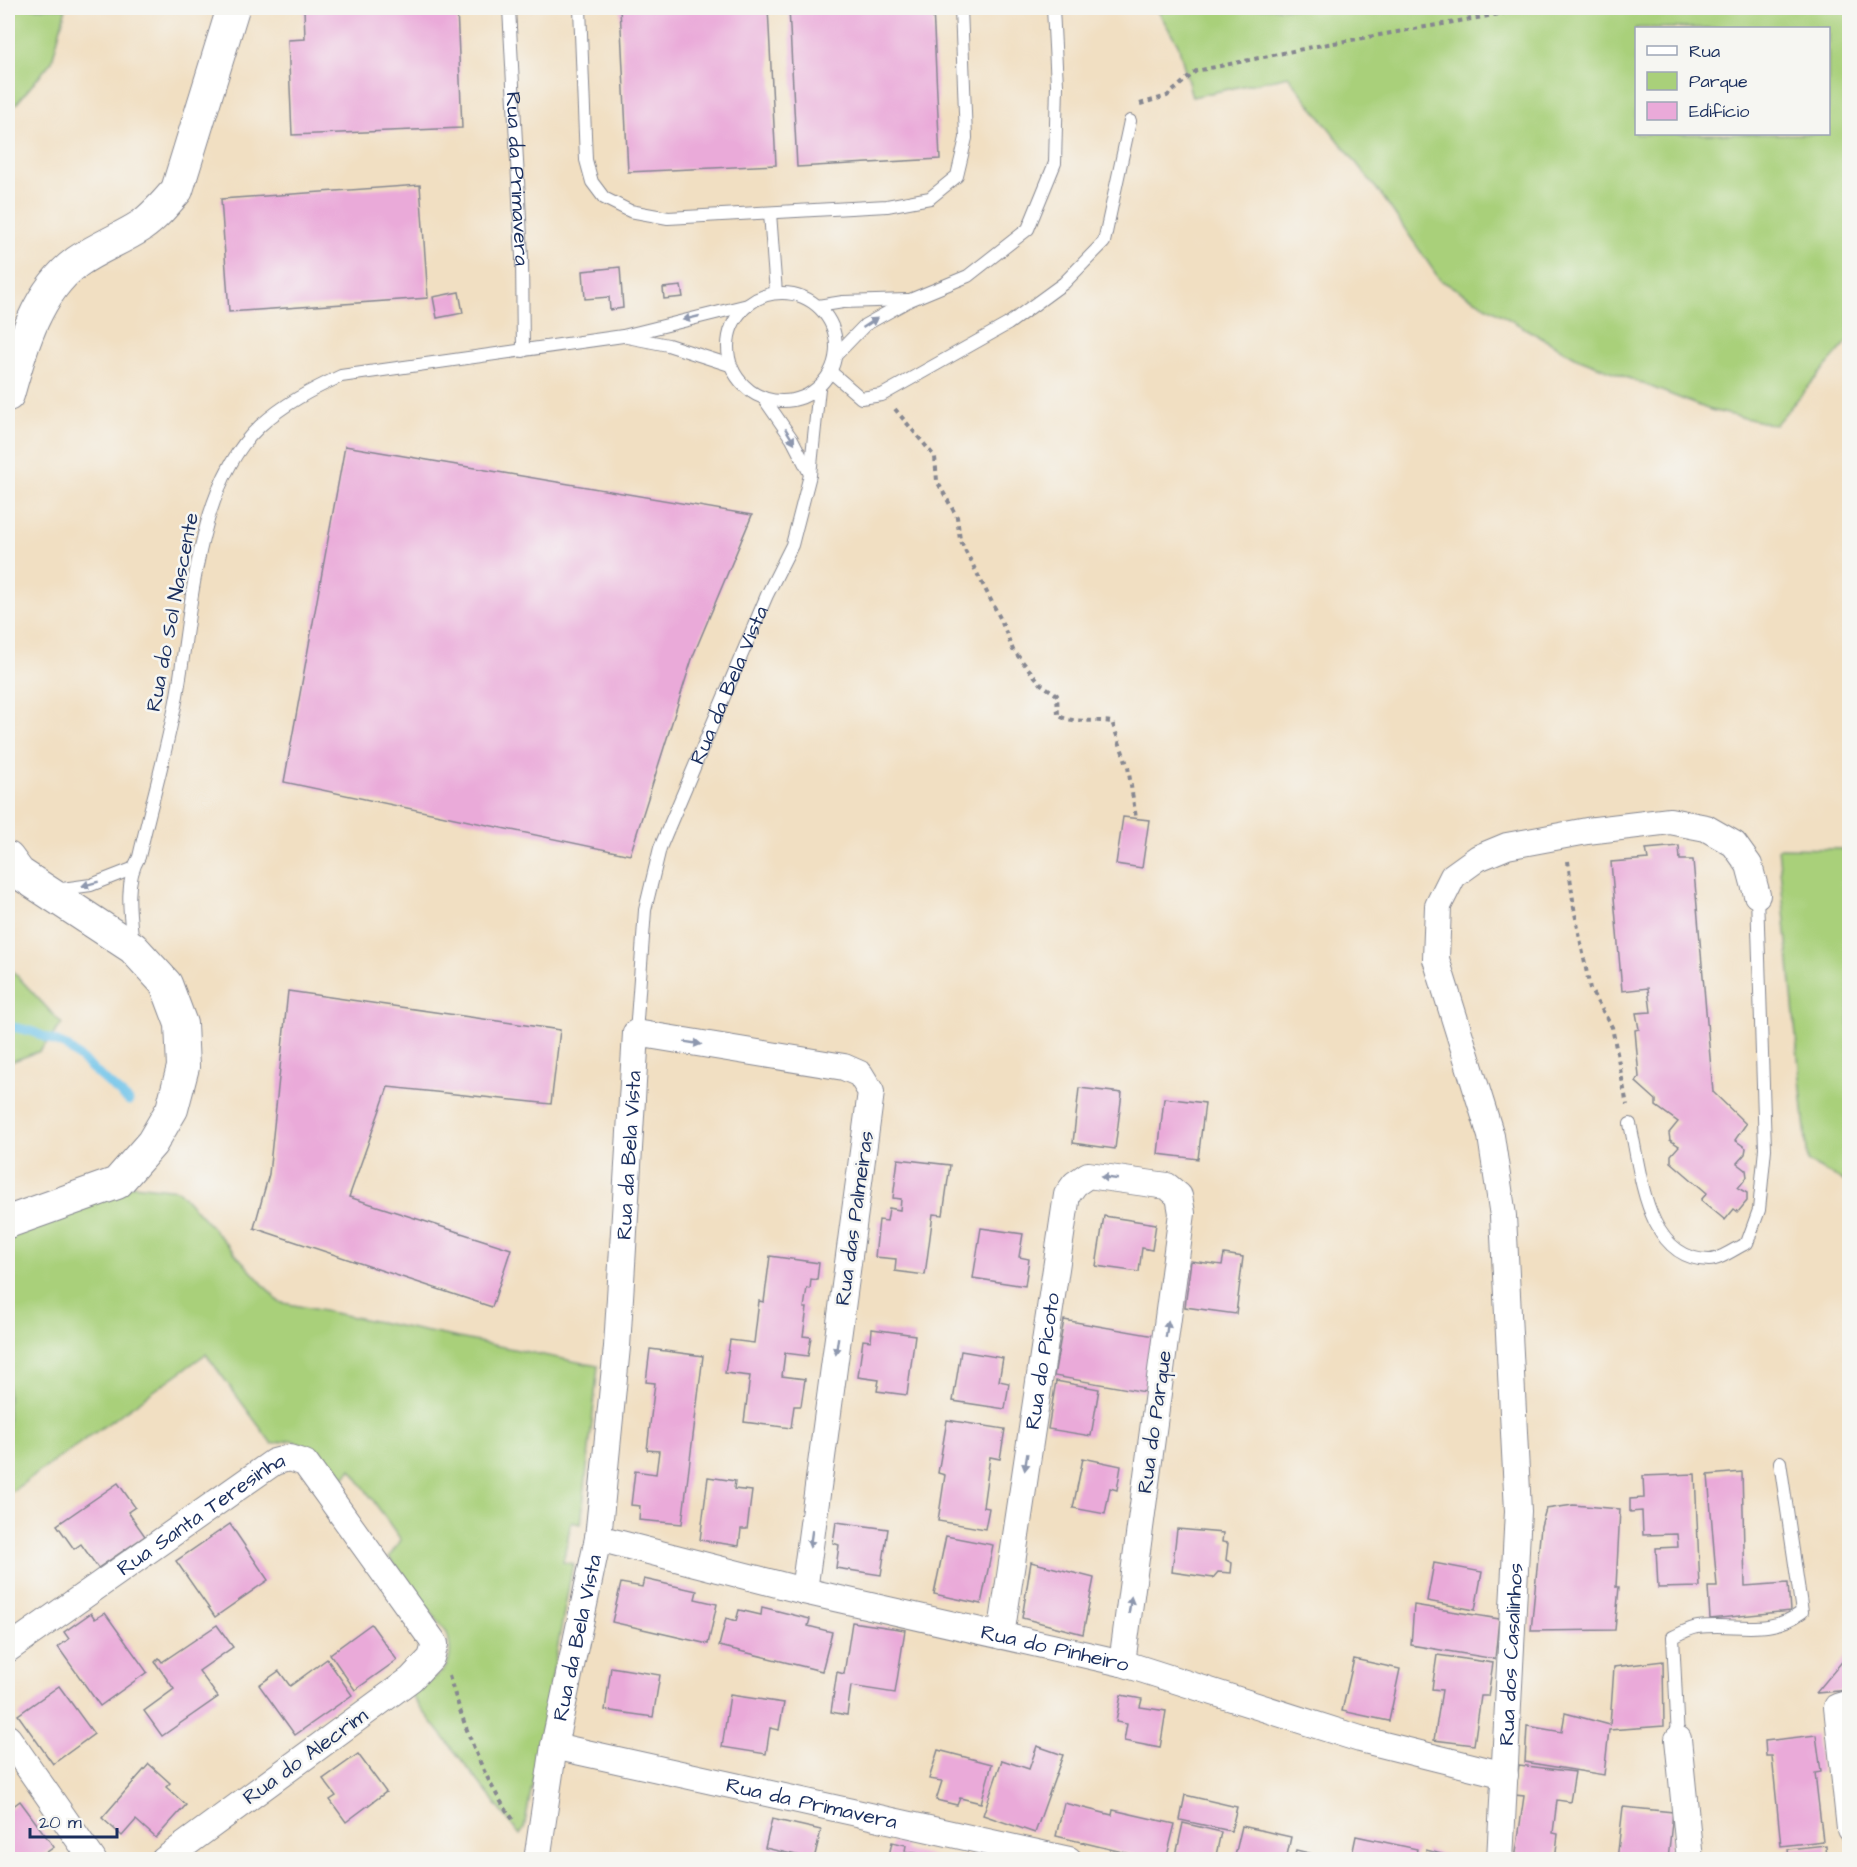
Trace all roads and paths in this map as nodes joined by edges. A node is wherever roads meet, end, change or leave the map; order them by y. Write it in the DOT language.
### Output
graph roads {
  1 [pos="233,8"];
  2 [pos="509,8"];
  3 [pos="580,8"];
  4 [pos="961,8"];
  5 [pos="1053,8"];
  6 [pos="1534,8"];
  7 [pos="1130,122"];
  8 [pos="770,213"];
  9 [pos="776,293"];
  10 [pos="910,300"];
  11 [pos="748,305"];
  12 [pos="818,306"];
  13 [pos="623,336"];
  14 [pos="523,351"];
  15 [pos="837,354"];
  16 [pos="730,364"];
  17 [pos="831,372"];
  18 [pos="819,388"];
  19 [pos="8,395"];
  20 [pos="882,395"];
  21 [pos="765,400"];
  22 [pos="810,475"];
  23 [pos="1136,818"];
  24 [pos="1566,835"];
  25 [pos="8,858"];
  26 [pos="132,869"];
  27 [pos="47,891"];
  28 [pos="1757,895"];
  29 [pos="134,948"];
  30 [pos="636,1033"];
  31 [pos="1630,1124"];
  32 [pos="1167,1186"];
  33 [pos="8,1222"];
  34 [pos="1780,1462"];
  35 [pos="598,1538"];
  36 [pos="804,1591"];
  37 [pos="1001,1636"];
  38 [pos="8,1649"];
  39 [pos="433,1651"];
  40 [pos="1122,1664"];
  41 [pos="1843,1705"];
  42 [pos="8,1738"];
  43 [pos="1678,1740"];
  44 [pos="554,1746"];
  45 [pos="1505,1774"];
  46 [pos="1850,1829"];
  47 [pos="537,1855"];
  48 [pos="93,1860"];
  49 [pos="165,1860"];
  50 [pos="1069,1860"];
  51 [pos="1500,1860"];
  52 [pos="1690,1860"];
  1 -- 19 [label="street"];
  2 -- 14 [label="lane, Rua da Primavera"];
  3 -- 8 [label="lane"];
  4 -- 8 [label="lane"];
  5 -- 10 [label="lane"];
  6 -- 7 [label="path"];
  7 -- 20 [label="lane"];
  8 -- 9 [label="lane"];
  9 -- 11 [label="lane"];
  9 -- 12 [label="lane"];
  10 -- 12 [label="lane"];
  15 -- 10 [label="lane, one-way"];
  11 -- 13 [label="lane, one-way"];
  11 -- 16 [label="lane"];
  12 -- 15 [label="lane"];
  13 -- 14 [label="lane, Rua do Sol Nascente"];
  13 -- 16 [label="lane"];
  14 -- 26 [label="lane, Rua do Sol Nascente"];
  15 -- 17 [label="lane"];
  16 -- 21 [label="lane"];
  17 -- 18 [label="lane"];
  17 -- 20 [label="lane"];
  18 -- 21 [label="lane"];
  18 -- 22 [label="lane, Rua da Bela Vista"];
  20 -- 23 [label="path"];
  21 -- 22 [label="lane, one-way"];
  22 -- 30 [label="lane, Rua da Bela Vista"];
  24 -- 28 [label="street, Rua dos Casalinhos"];
  24 -- 31 [label="path"];
  24 -- 45 [label="street, Rua dos Casalinhos"];
  25 -- 27 [label="street"];
  26 -- 27 [label="lane, one-way"];
  26 -- 29 [label="lane, Rua do Sol Nascente"];
  27 -- 29 [label="street"];
  28 -- 31 [label="lane"];
  29 -- 33 [label="street"];
  30 -- 35 [label="street, Rua da Bela Vista"];
  30 -- 36 [label="street, Rua das Palmeiras, one-way"];
  32 -- 37 [label="street, Rua do Picoto, one-way"];
  40 -- 32 [label="street, Rua do Parque, one-way"];
  34 -- 43 [label="lane"];
  35 -- 36 [label="street, Rua do Pinheiro"];
  35 -- 44 [label="street, Rua da Bela Vista"];
  36 -- 37 [label="street, Rua do Pinheiro"];
  37 -- 40 [label="street, Rua do Pinheiro"];
  38 -- 39 [label="street, Rua Santa Teresinha"];
  39 -- 47 [label="path"];
  39 -- 49 [label="street, Rua do Alecrim"];
  40 -- 45 [label="street, Rua do Pinheiro"];
  41 -- 46 [label="street"];
  42 -- 48 [label="street"];
  43 -- 52 [label="street"];
  44 -- 47 [label="street, Rua da Bela Vista"];
  44 -- 50 [label="street, Rua da Primavera"];
  45 -- 51 [label="street, Rua dos Casalinhos"];
}
